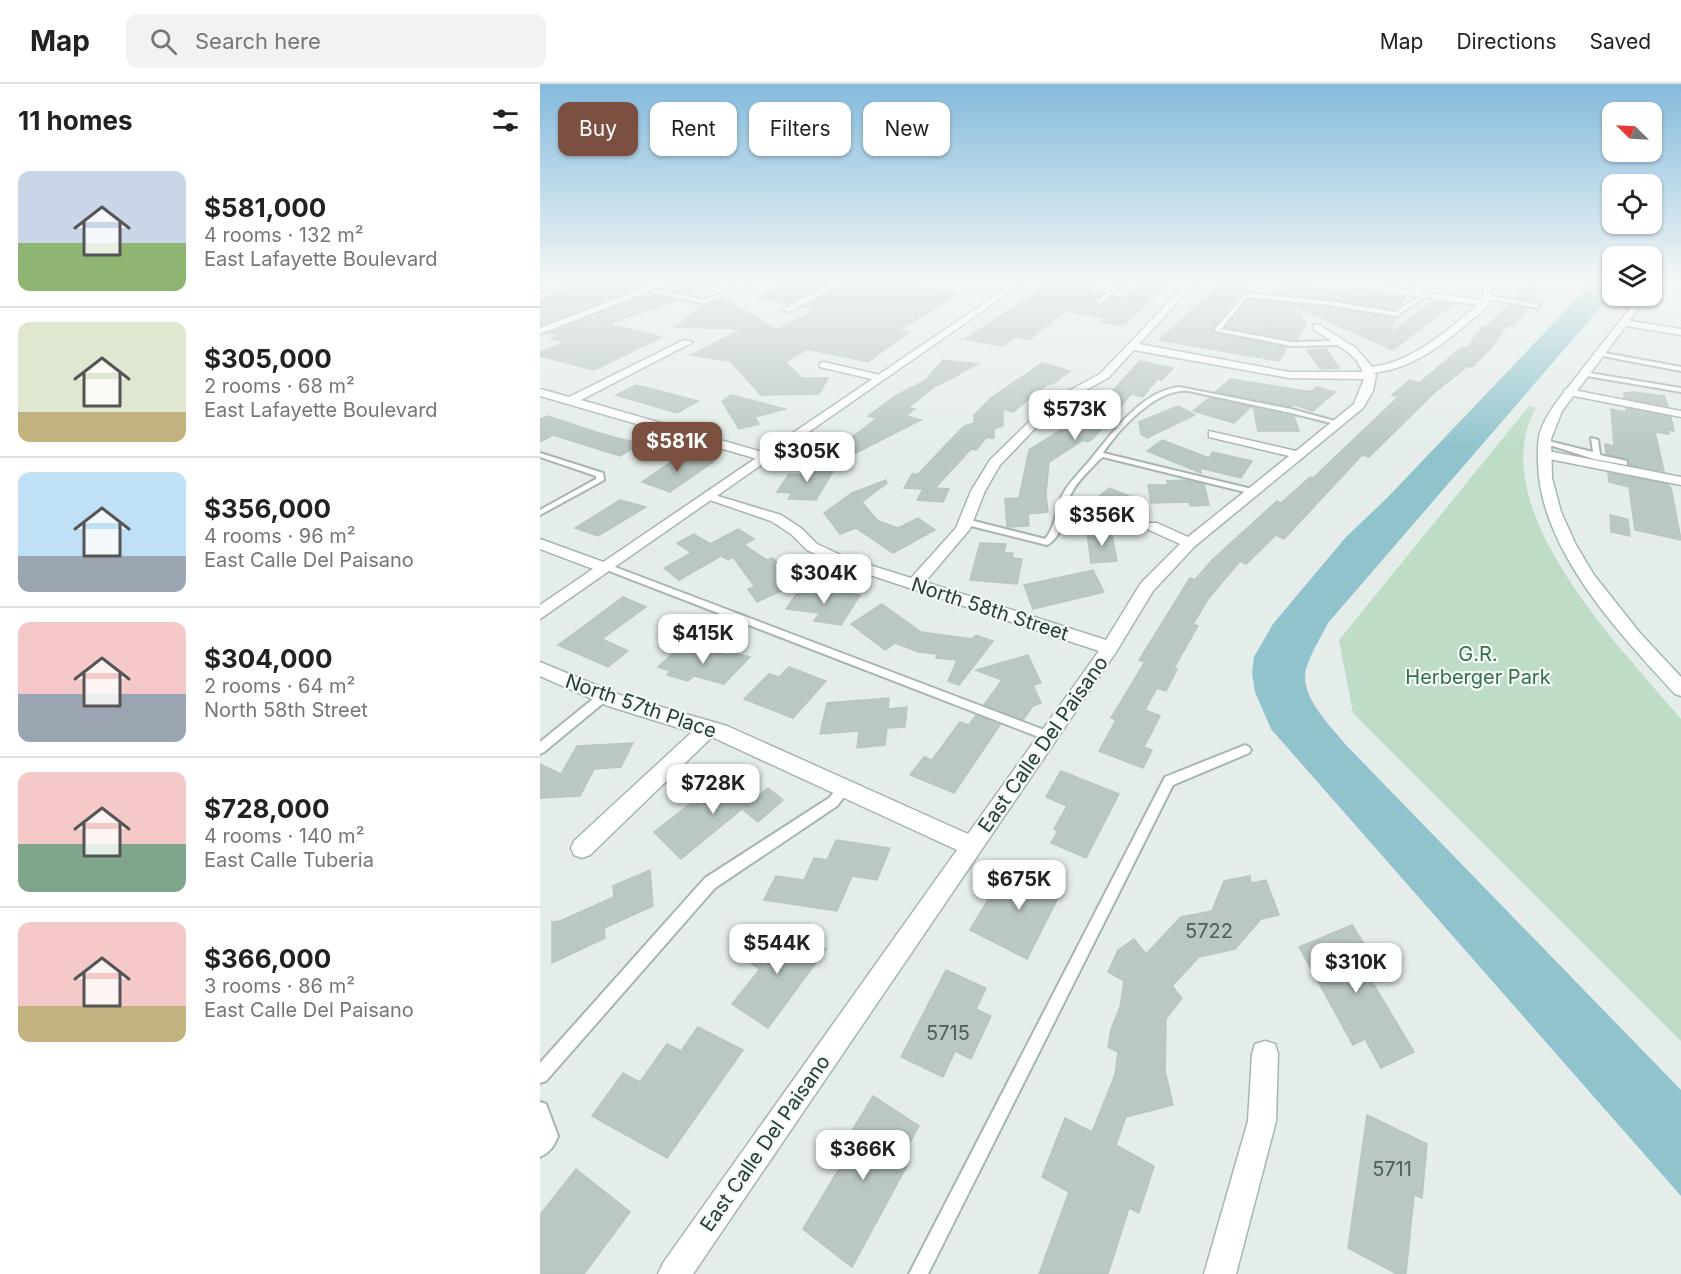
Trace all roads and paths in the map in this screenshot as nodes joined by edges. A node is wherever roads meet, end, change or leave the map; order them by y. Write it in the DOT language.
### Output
graph roads {
  1 [pos="939,338"];
  2 [pos="1139,338"];
  3 [pos="1257,338"];
  4 [pos="1332,338"];
  5 [pos="1440,338"];
  6 [pos="1612,338"];
  7 [pos="688,342"];
  8 [pos="1340,343"];
  9 [pos="1131,346"];
  10 [pos="1599,354"];
  11 [pos="824,365"];
  12 [pos="1681,368"];
  13 [pos="1371,372"];
  14 [pos="1583,374"];
  15 [pos="880,378"];
  16 [pos="1681,390"];
  17 [pos="540,392"];
  18 [pos="1568,392"];
  19 [pos="570,401"];
  20 [pos="1680,414"];
  21 [pos="1339,423"];
  22 [pos="1213,434"];
  23 [pos="1594,440"];
  24 [pos="1544,448"];
  25 [pos="540,455"];
  26 [pos="1299,455"];
  27 [pos="765,457"];
  28 [pos="1597,457"];
  29 [pos="1096,458"];
  30 [pos="1624,463"];
  31 [pos="1681,481"];
  32 [pos="1253,492"];
  33 [pos="708,497"];
  34 [pos="540,513"];
  35 [pos="966,522"];
  36 [pos="1152,526"];
  37 [pos="1190,543"];
  38 [pos="540,544"];
  39 [pos="606,567"];
  40 [pos="914,585"];
  41 [pos="540,613"];
  42 [pos="1110,648"];
  43 [pos="540,669"];
  44 [pos="1681,689"];
  45 [pos="603,697"];
  46 [pos="709,728"];
  47 [pos="1048,736"];
  48 [pos="540,749"];
  49 [pos="1245,750"];
  50 [pos="844,789"];
  51 [pos="971,846"];
  52 [pos="582,848"];
  53 [pos="1265,1054"];
  54 [pos="540,1075"];
  55 [pos="540,1110"];
  56 [pos="540,1148"];
  57 [pos="674,1274"];
  58 [pos="918,1274"];
  59 [pos="1220,1274"];
  1 -- 15 [label="street"];
  2 -- 9 [label="street"];
  3 -- 8 [label="lane"];
  4 -- 8 [label="street"];
  5 -- 13 [label="street"];
  6 -- 10 [label="street"];
  7 -- 19 [label="street"];
  8 -- 13 [label="street"];
  9 -- 13 [label="street"];
  9 -- 35 [label="street"];
  10 -- 12 [label="lane"];
  10 -- 14 [label="street"];
  11 -- 15 [label="street"];
  13 -- 21 [label="street, East Calle Del Paisano"];
  14 -- 16 [label="lane"];
  14 -- 18 [label="street"];
  15 -- 27 [label="street"];
  17 -- 19 [label="street"];
  18 -- 20 [label="street"];
  18 -- 24 [label="street"];
  19 -- 27 [label="street"];
  21 -- 26 [label="street, East Calle Del Paisano"];
  21 -- 29 [label="lane"];
  22 -- 26 [label="street"];
  23 -- 28 [label="lane"];
  24 -- 28 [label="lane"];
  24 -- 31 [label="street"];
  24 -- 44 [label="street"];
  25 -- 34 [label="lane"];
  26 -- 32 [label="street, East Calle Del Paisano"];
  27 -- 33 [label="street"];
  28 -- 30 [label="lane"];
  29 -- 32 [label="lane"];
  29 -- 35 [label="lane"];
  32 -- 37 [label="street, East Calle Del Paisano"];
  33 -- 39 [label="street"];
  33 -- 40 [label="street, North 58th Street"];
  35 -- 40 [label="street"];
  36 -- 37 [label="street"];
  37 -- 42 [label="street, East Calle Del Paisano"];
  38 -- 39 [label="street"];
  39 -- 41 [label="street"];
  39 -- 47 [label="lane"];
  40 -- 42 [label="street, North 58th Street"];
  42 -- 47 [label="street, East Calle Del Paisano"];
  43 -- 45 [label="street, North 57th Place"];
  45 -- 46 [label="street, North 57th Place"];
  45 -- 48 [label="lane"];
  46 -- 50 [label="street, North 57th Place"];
  46 -- 52 [label="street"];
  47 -- 51 [label="street, East Calle Del Paisano"];
  49 -- 58 [label="lane"];
  50 -- 51 [label="street, North 57th Place"];
  50 -- 54 [label="lane"];
  51 -- 57 [label="street, East Calle Del Paisano"];
  53 -- 59 [label="street"];
  55 -- 56 [label="lane"];
}
